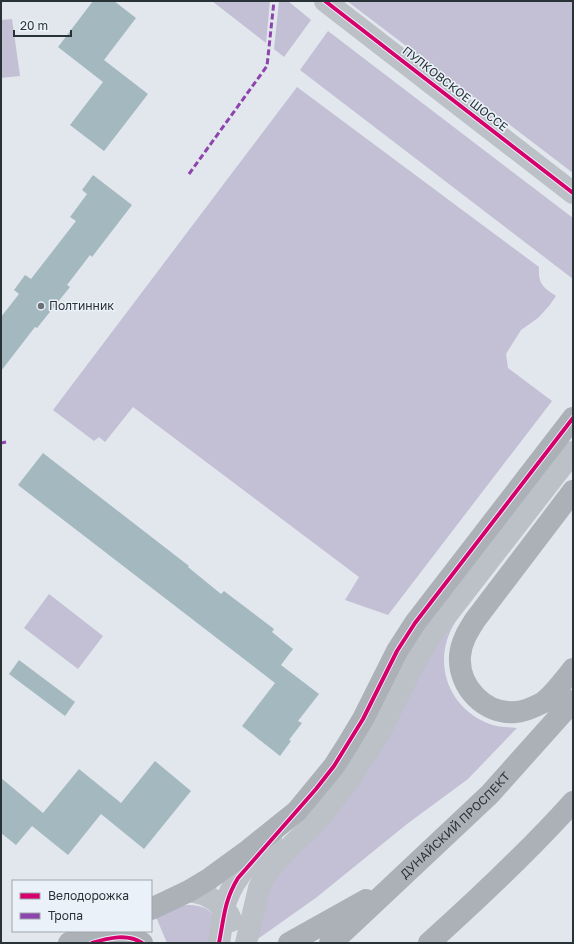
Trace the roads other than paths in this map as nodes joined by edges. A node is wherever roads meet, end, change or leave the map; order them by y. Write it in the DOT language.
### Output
graph roads {
  1 [pos="325,1"];
  2 [pos="573,193"];
  3 [pos="573,418"];
  4 [pos="573,452"];
  5 [pos="573,491"];
  6 [pos="573,670"];
  7 [pos="573,701"];
  8 [pos="573,802"];
  9 [pos="297,811"];
  10 [pos="395,884"];
  11 [pos="189,891"];
  12 [pos="224,909"];
  13 [pos="152,910"];
  14 [pos="96,932"];
  15 [pos="69,943"];
  16 [pos="92,943"];
  17 [pos="142,943"];
  18 [pos="219,943"];
  19 [pos="235,943"];
  20 [pos="246,943"];
  21 [pos="289,943"];
  22 [pos="330,943"];
  23 [pos="429,943"];
  1 -- 2 [label="street, ПУЛКОВСКОЕ ШОССЕ"];
  3 -- 9 [label="main road"];
  4 -- 20 [label="street"];
  5 -- 6 [label="main road"];
  7 -- 10 [label="main road, ДУНАЙСКИЙ ПРОСПЕКТ"];
  8 -- 23 [label="main road"];
  9 -- 11 [label="main road"];
  9 -- 12 [label="street"];
  10 -- 21 [label="main road"];
  10 -- 22 [label="main road, ДУНАЙСКИЙ ПРОСПЕКТ"];
  11 -- 12 [label="street"];
  11 -- 13 [label="main road"];
  12 -- 18 [label="street"];
  12 -- 19 [label="street"];
  14 -- 15 [label="main road"];
  16 -- 17 [label="main road"];
}
